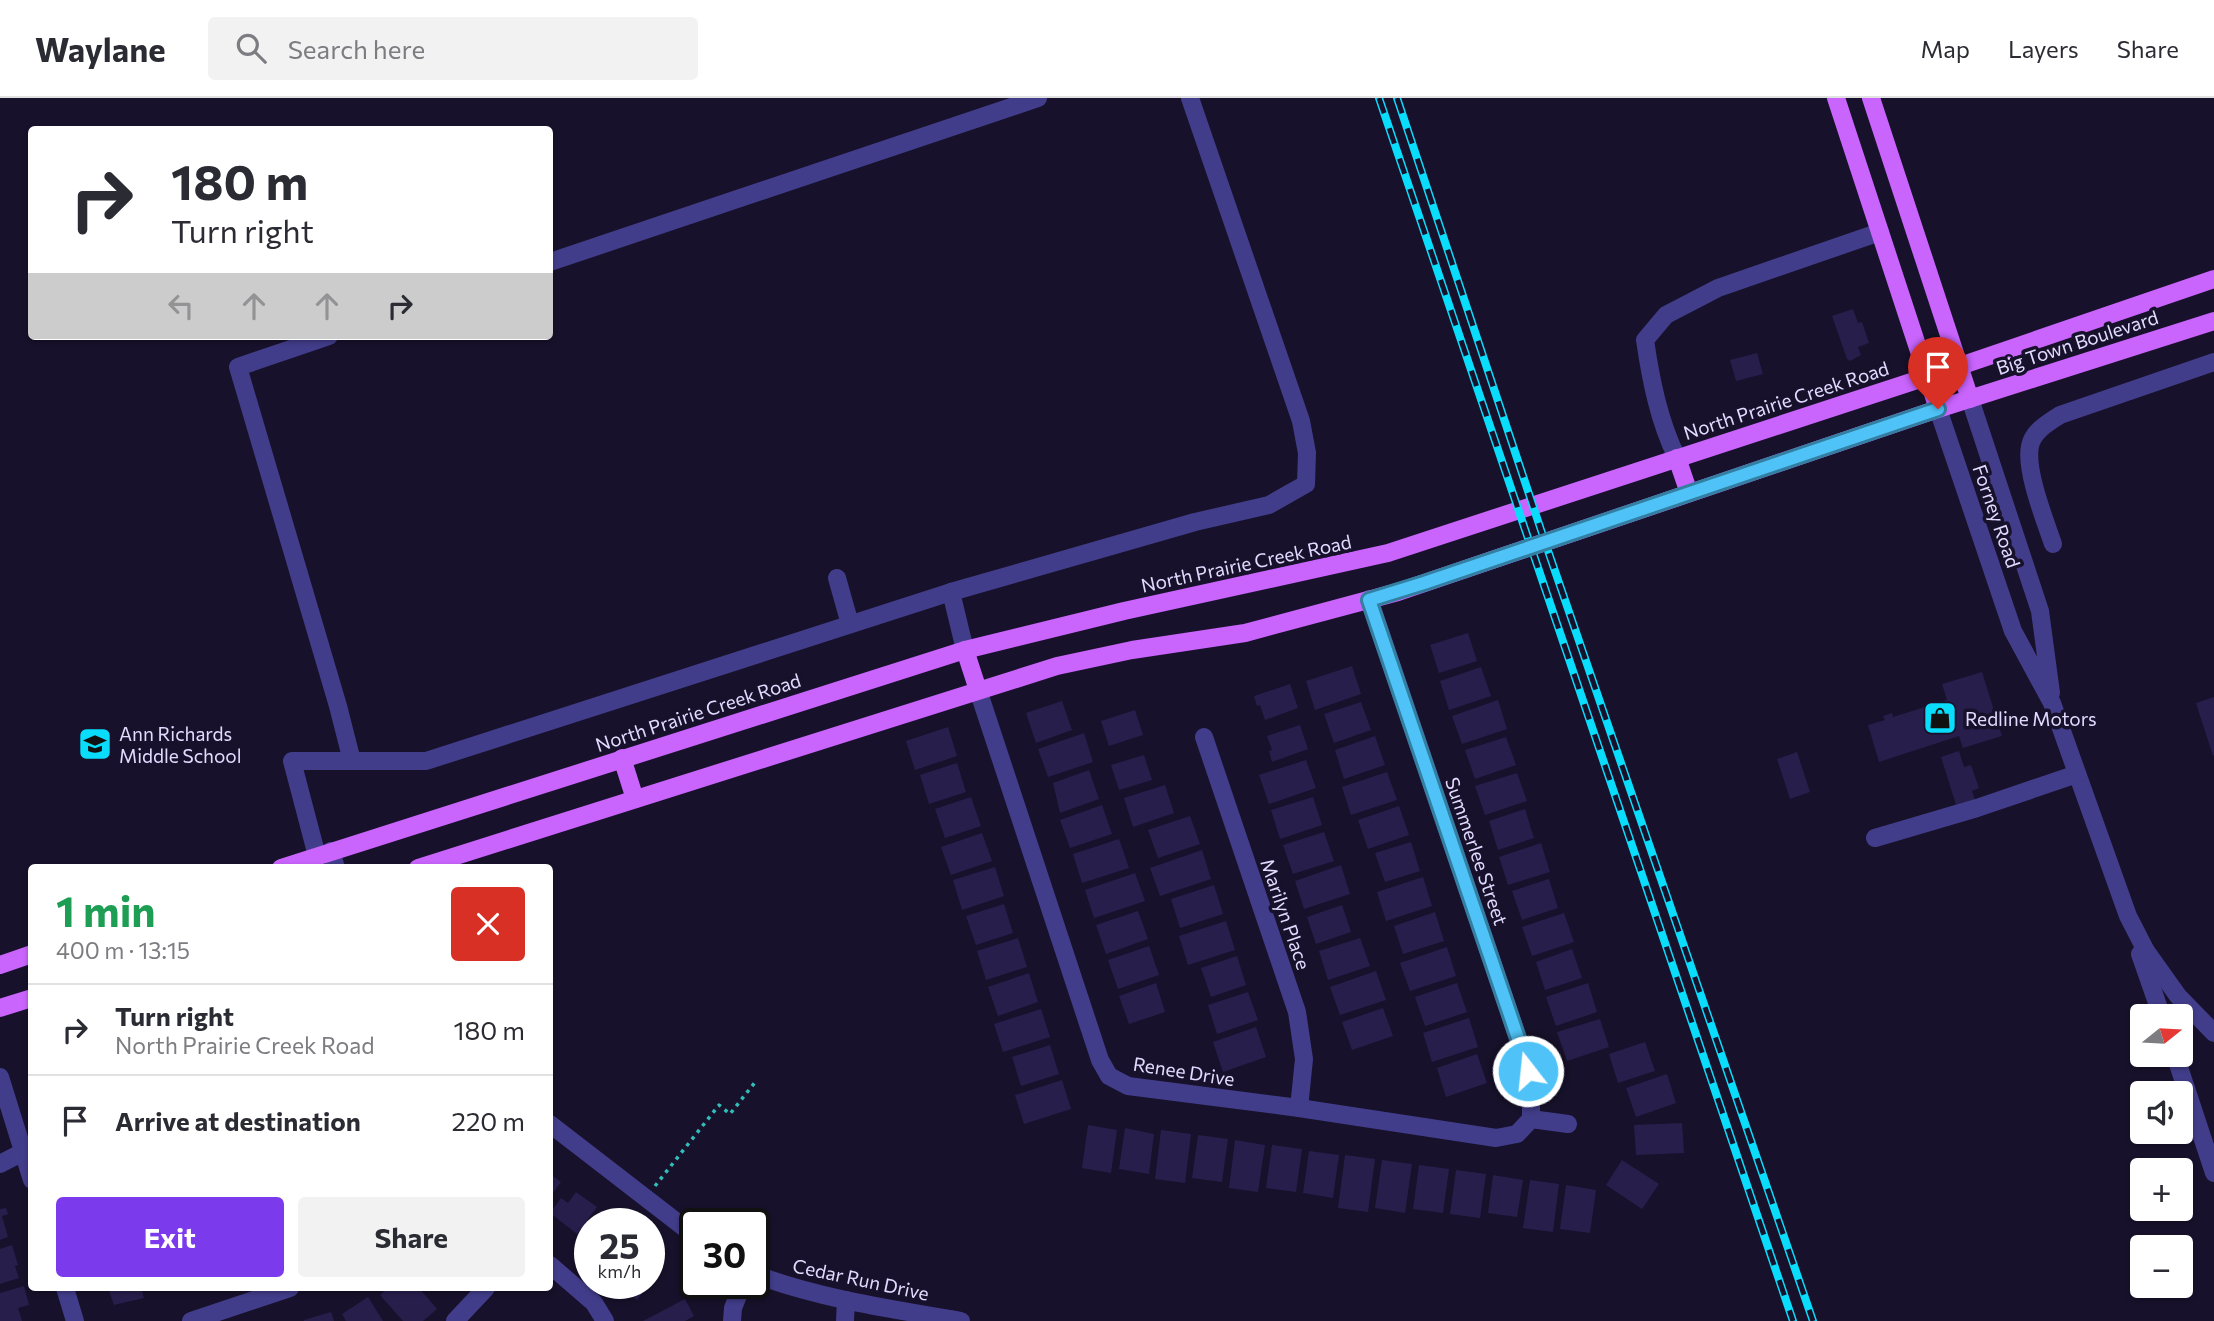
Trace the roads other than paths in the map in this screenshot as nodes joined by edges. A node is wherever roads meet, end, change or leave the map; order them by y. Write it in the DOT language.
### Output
graph roads {
  1 [pos="1038,98"];
  2 [pos="1189,98"];
  3 [pos="1836,98"];
  4 [pos="1871,98"];
  5 [pos="1880,232"];
  6 [pos="553,261"];
  7 [pos="2214,279"];
  8 [pos="2214,321"];
  9 [pos="317,340"];
  10 [pos="2214,362"];
  11 [pos="1960,366"];
  12 [pos="1928,375"];
  13 [pos="1954,404"];
  14 [pos="1676,458"];
  15 [pos="1689,493"];
  16 [pos="2053,544"];
  17 [pos="836,578"];
  18 [pos="951,592"];
  19 [pos="1369,600"];
  20 [pos="850,624"];
  21 [pos="965,650"];
  22 [pos="978,690"];
  23 [pos="2052,703"];
  24 [pos="1204,737"];
  25 [pos="622,758"];
  26 [pos="352,761"];
  27 [pos="2077,774"];
  28 [pos="635,799"];
  29 [pos="1875,838"];
  30 [pos="319,861"];
  31 [pos="431,864"];
  32 [pos="2128,916"];
  33 [pos="28,955"];
  34 [pos="0,965"];
  35 [pos="28,999"];
  36 [pos="2158,1004"];
  37 [pos="0,1008"];
  38 [pos="2214,1033"];
  39 [pos="2179,1068"];
  40 [pos="0,1077"];
  41 [pos="1300,1108"];
  42 [pos="1531,1119"];
  43 [pos="1568,1124"];
  44 [pos="553,1126"];
  45 [pos="28,1151"];
  46 [pos="0,1164"];
  47 [pos="2214,1173"];
  48 [pos="679,1224"];
  49 [pos="553,1268"];
  50 [pos="770,1280"];
  51 [pos="66,1291"];
  52 [pos="281,1291"];
  53 [pos="483,1291"];
  54 [pos="737,1299"];
  55 [pos="846,1300"];
  56 [pos="75,1321"];
  57 [pos="193,1321"];
  58 [pos="456,1321"];
  59 [pos="605,1321"];
  60 [pos="732,1321"];
  61 [pos="845,1321"];
  62 [pos="961,1321"];
  1 -- 6 [label="street"];
  2 -- 18 [label="street"];
  3 -- 5 [label="main road, Forney Road"];
  4 -- 11 [label="main road, Forney Road"];
  5 -- 12 [label="main road, Forney Road"];
  5 -- 14 [label="street"];
  7 -- 11 [label="main road, North Prairie Creek Road"];
  8 -- 13 [label="main road, Big Town Boulevard"];
  9 -- 26 [label="street"];
  10 -- 16 [label="street"];
  11 -- 12 [label="main road, North Prairie Creek Road"];
  11 -- 13 [label="main road, Forney Road"];
  12 -- 13 [label="main road, Forney Road"];
  12 -- 14 [label="main road, North Prairie Creek Road"];
  13 -- 15 [label="main road"];
  13 -- 23 [label="street, Forney Road"];
  13 -- 23 [label="street, Forney Road"];
  14 -- 15 [label="main road"];
  14 -- 21 [label="main road, North Prairie Creek Road"];
  15 -- 19 [label="main road"];
  17 -- 20 [label="street"];
  18 -- 20 [label="street"];
  18 -- 21 [label="street"];
  19 -- 22 [label="main road"];
  19 -- 42 [label="street, Summerlee Street"];
  20 -- 26 [label="street"];
  21 -- 22 [label="main road"];
  21 -- 25 [label="main road, North Prairie Creek Road"];
  22 -- 28 [label="main road"];
  22 -- 41 [label="street, Renee Drive"];
  23 -- 27 [label="street, Forney Road"];
  24 -- 41 [label="street, Marilyn Place"];
  25 -- 28 [label="main road"];
  25 -- 30 [label="main road, North Prairie Creek Road"];
  26 -- 30 [label="street"];
  27 -- 29 [label="street"];
  27 -- 32 [label="street, Forney Road"];
  28 -- 31 [label="main road"];
  32 -- 36 [label="street, Forney Road"];
  32 -- 38 [label="street, Forney Road"];
  33 -- 34 [label="main road"];
  35 -- 37 [label="main road"];
  39 -- 47 [label="street"];
  40 -- 45 [label="street"];
  41 -- 42 [label="street, Renee Drive"];
  42 -- 43 [label="street"];
  44 -- 48 [label="street"];
  45 -- 46 [label="street"];
  49 -- 59 [label="street"];
  50 -- 55 [label="street, Cedar Run Drive"];
  51 -- 56 [label="street"];
  52 -- 57 [label="street"];
  53 -- 58 [label="street"];
  54 -- 60 [label="street"];
  55 -- 61 [label="street"];
  55 -- 62 [label="street, Cedar Run Drive"];
}
